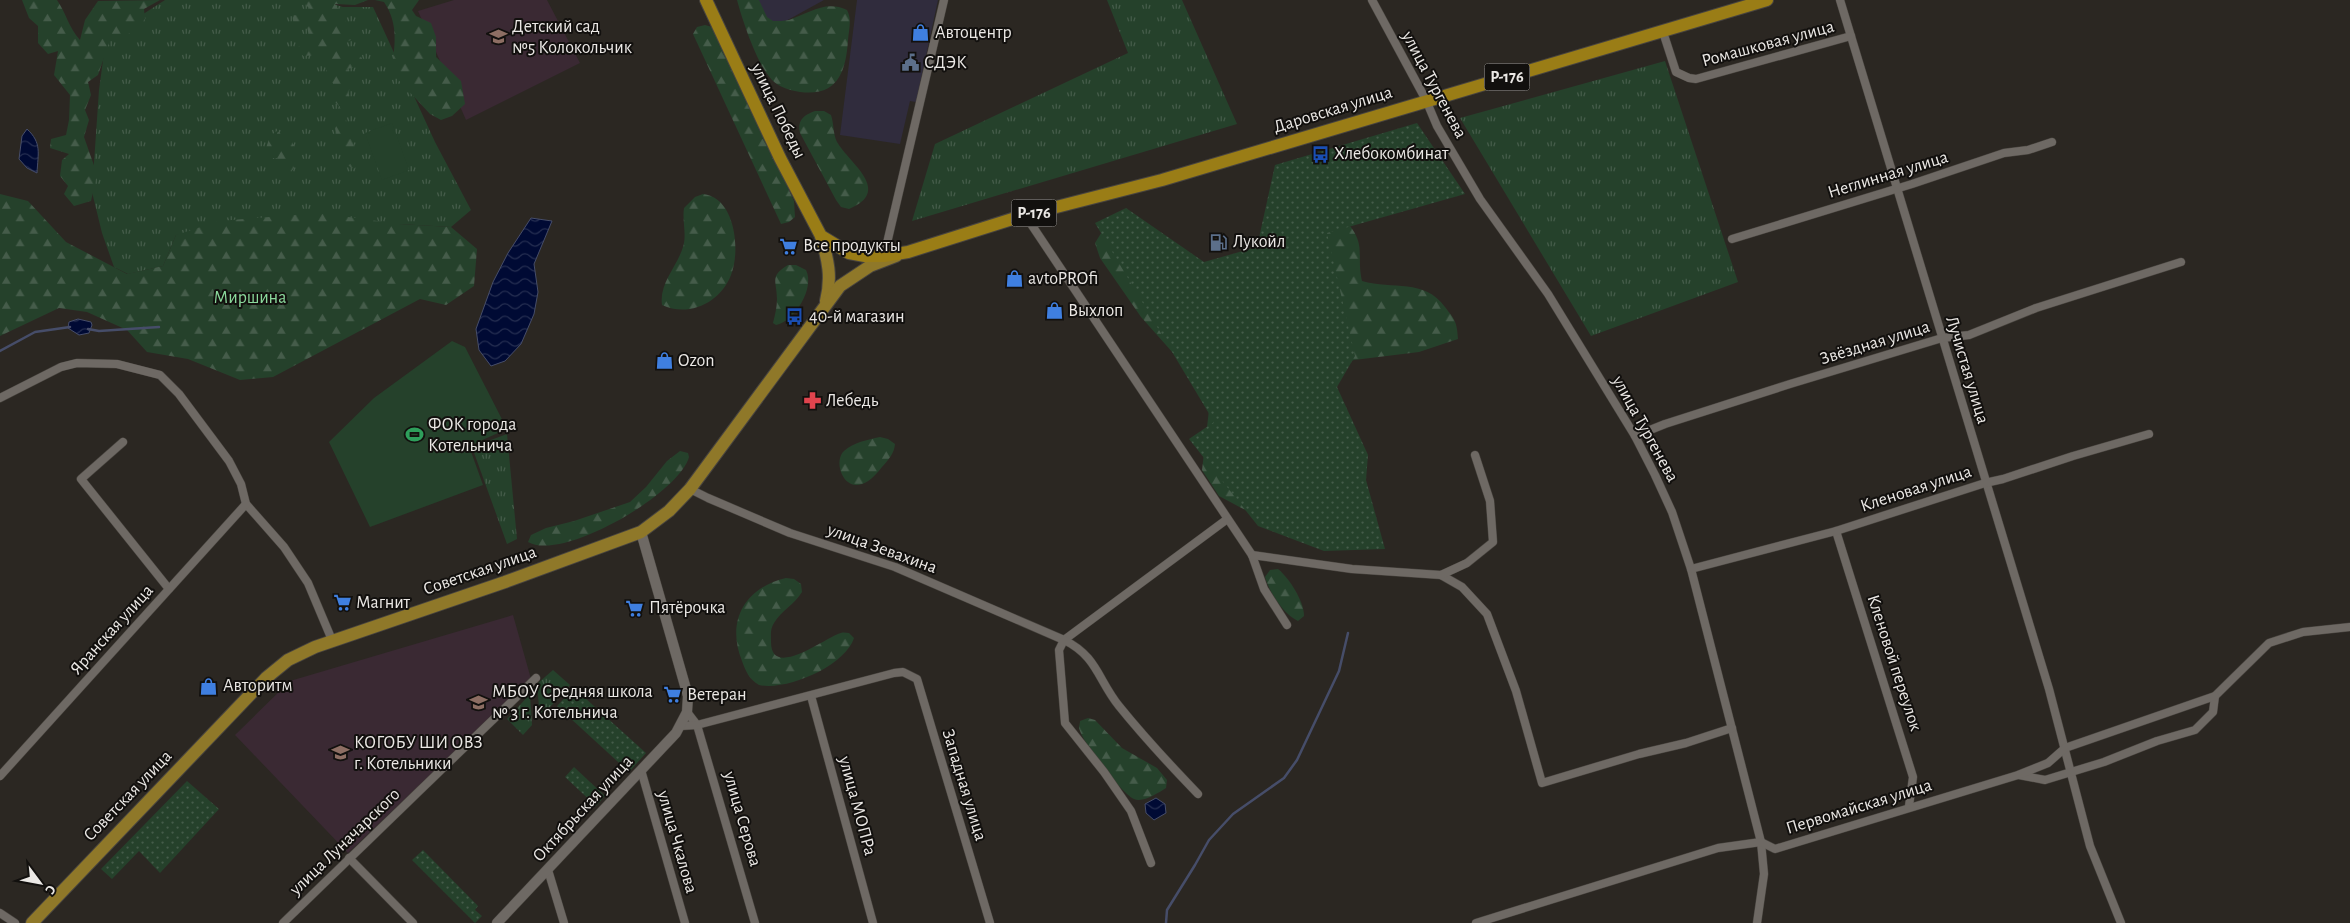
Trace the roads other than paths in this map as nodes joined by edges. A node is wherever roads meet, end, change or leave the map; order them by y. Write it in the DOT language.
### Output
graph roads {
  1 [pos="706,0"];
  2 [pos="944,0"];
  3 [pos="1372,0"];
  4 [pos="1768,0"];
  5 [pos="1840,0"];
  6 [pos="1664,32"];
  7 [pos="1851,36"];
  8 [pos="1426,100"];
  9 [pos="2052,142"];
  10 [pos="1897,188"];
  11 [pos="1025,215"];
  12 [pos="821,236"];
  13 [pos="1732,239"];
  14 [pos="908,252"];
  15 [pos="884,256"];
  16 [pos="2181,262"];
  17 [pos="830,269"];
  18 [pos="853,276"];
  19 [pos="825,306"];
  20 [pos="1942,338"];
  21 [pos="0,398"];
  22 [pos="2149,434"];
  23 [pos="1635,436"];
  24 [pos="123,442"];
  25 [pos="1475,455"];
  26 [pos="1985,482"];
  27 [pos="690,488"];
  28 [pos="246,504"];
  29 [pos="1226,520"];
  30 [pos="1836,531"];
  31 [pos="641,532"];
  32 [pos="1252,556"];
  33 [pos="1690,569"];
  34 [pos="1441,575"];
  35 [pos="169,589"];
  36 [pos="1287,625"];
  37 [pos="2350,627"];
  38 [pos="332,640"];
  39 [pos="1064,640"];
  40 [pos="536,678"];
  41 [pos="811,696"];
  42 [pos="2215,696"];
  43 [pos="686,712"];
  44 [pos="697,725"];
  45 [pos="681,726"];
  46 [pos="1732,728"];
  47 [pos="2065,748"];
  48 [pos="641,770"];
  49 [pos="2072,772"];
  50 [pos="2018,775"];
  51 [pos="0,776"];
  52 [pos="1198,794"];
  53 [pos="1909,806"];
  54 [pos="1761,842"];
  55 [pos="349,858"];
  56 [pos="1151,863"];
  57 [pos="548,870"];
  58 [pos="0,913"];
  59 [pos="15,923"];
  60 [pos="32,923"];
  61 [pos="283,923"];
  62 [pos="413,923"];
  63 [pos="496,923"];
  64 [pos="564,923"];
  65 [pos="685,923"];
  66 [pos="755,923"];
  67 [pos="873,923"];
  68 [pos="990,923"];
  69 [pos="1476,923"];
  70 [pos="1757,923"];
  71 [pos="2121,923"];
  1 -- 12 [label="highway, улица Победы"];
  2 -- 15 [label="street"];
  3 -- 8 [label="street, улица Тургенева"];
  4 -- 6 [label="highway, Даровская улица / Р-176"];
  5 -- 7 [label="street, Лучистая улица"];
  6 -- 7 [label="street, Ромашковая улица"];
  6 -- 8 [label="highway, Даровская улица / Р-176"];
  7 -- 10 [label="street, Лучистая улица"];
  8 -- 11 [label="highway, Даровская улица / Р-176"];
  8 -- 23 [label="street, улица Тургенева"];
  9 -- 10 [label="street, Неглинная улица"];
  10 -- 13 [label="street, Неглинная улица"];
  10 -- 20 [label="street, Лучистая улица"];
  11 -- 14 [label="highway, Даровская улица / Р-176"];
  11 -- 29 [label="street"];
  12 -- 15 [label="highway, Даровская улица / Р-176"];
  12 -- 17 [label="main road, улица Победы"];
  14 -- 15 [label="highway, Даровская улица / Р-176"];
  14 -- 18 [label="main road, Даровская улица"];
  16 -- 20 [label="street, Звёздная улица"];
  17 -- 19 [label="main road, Советская улица"];
  18 -- 19 [label="main road, Советская улица"];
  19 -- 27 [label="main road, Советская улица"];
  20 -- 23 [label="street, Звёздная улица"];
  20 -- 26 [label="street, Лучистая улица"];
  21 -- 28 [label="street"];
  22 -- 26 [label="street, Кленовая улица"];
  23 -- 33 [label="street, улица Тургенева"];
  24 -- 35 [label="street"];
  25 -- 34 [label="street"];
  26 -- 30 [label="street, Кленовая улица"];
  26 -- 47 [label="street, Лучистая улица"];
  27 -- 31 [label="main road, Советская улица"];
  27 -- 39 [label="street, улица Зевахина"];
  28 -- 35 [label="street, Яранская улица"];
  28 -- 38 [label="street"];
  29 -- 32 [label="street"];
  29 -- 39 [label="street"];
  30 -- 33 [label="street, Кленовая улица"];
  30 -- 53 [label="street, Кленовой переулок"];
  31 -- 38 [label="main road, Советская улица"];
  31 -- 43 [label="street"];
  32 -- 34 [label="street"];
  32 -- 36 [label="street"];
  33 -- 46 [label="street, улица Тургенева"];
  34 -- 46 [label="street"];
  35 -- 51 [label="street, Яранская улица"];
  37 -- 42 [label="street"];
  38 -- 60 [label="main road, Советская улица"];
  39 -- 52 [label="street, улица Зевахина"];
  39 -- 56 [label="street"];
  40 -- 55 [label="street, улица Луначарского"];
  41 -- 44 [label="street"];
  41 -- 67 [label="street, улица МОПРа"];
  41 -- 68 [label="street, Западная улица"];
  42 -- 47 [label="street, Первомайская улица"];
  42 -- 49 [label="street"];
  43 -- 44 [label="street"];
  43 -- 45 [label="street, Октябрьская улица"];
  44 -- 45 [label="street"];
  44 -- 66 [label="street, улица Серова"];
  45 -- 48 [label="street, Октябрьская улица"];
  46 -- 54 [label="street, улица Тургенева"];
  47 -- 49 [label="street, Лучистая улица"];
  47 -- 50 [label="street, Первомайская улица"];
  48 -- 57 [label="street, Октябрьская улица"];
  48 -- 65 [label="street, улица Чкалова"];
  49 -- 50 [label="street"];
  49 -- 71 [label="street, Лучистая улица"];
  50 -- 53 [label="street, Первомайская улица"];
  53 -- 54 [label="street, Первомайская улица"];
  54 -- 69 [label="street, Первомайская улица"];
  54 -- 70 [label="street, улица Тургенева"];
  55 -- 61 [label="street, улица Луначарского"];
  55 -- 62 [label="street"];
  57 -- 63 [label="street, Октябрьская улица"];
  57 -- 64 [label="street"];
  58 -- 59 [label="street"];
}
